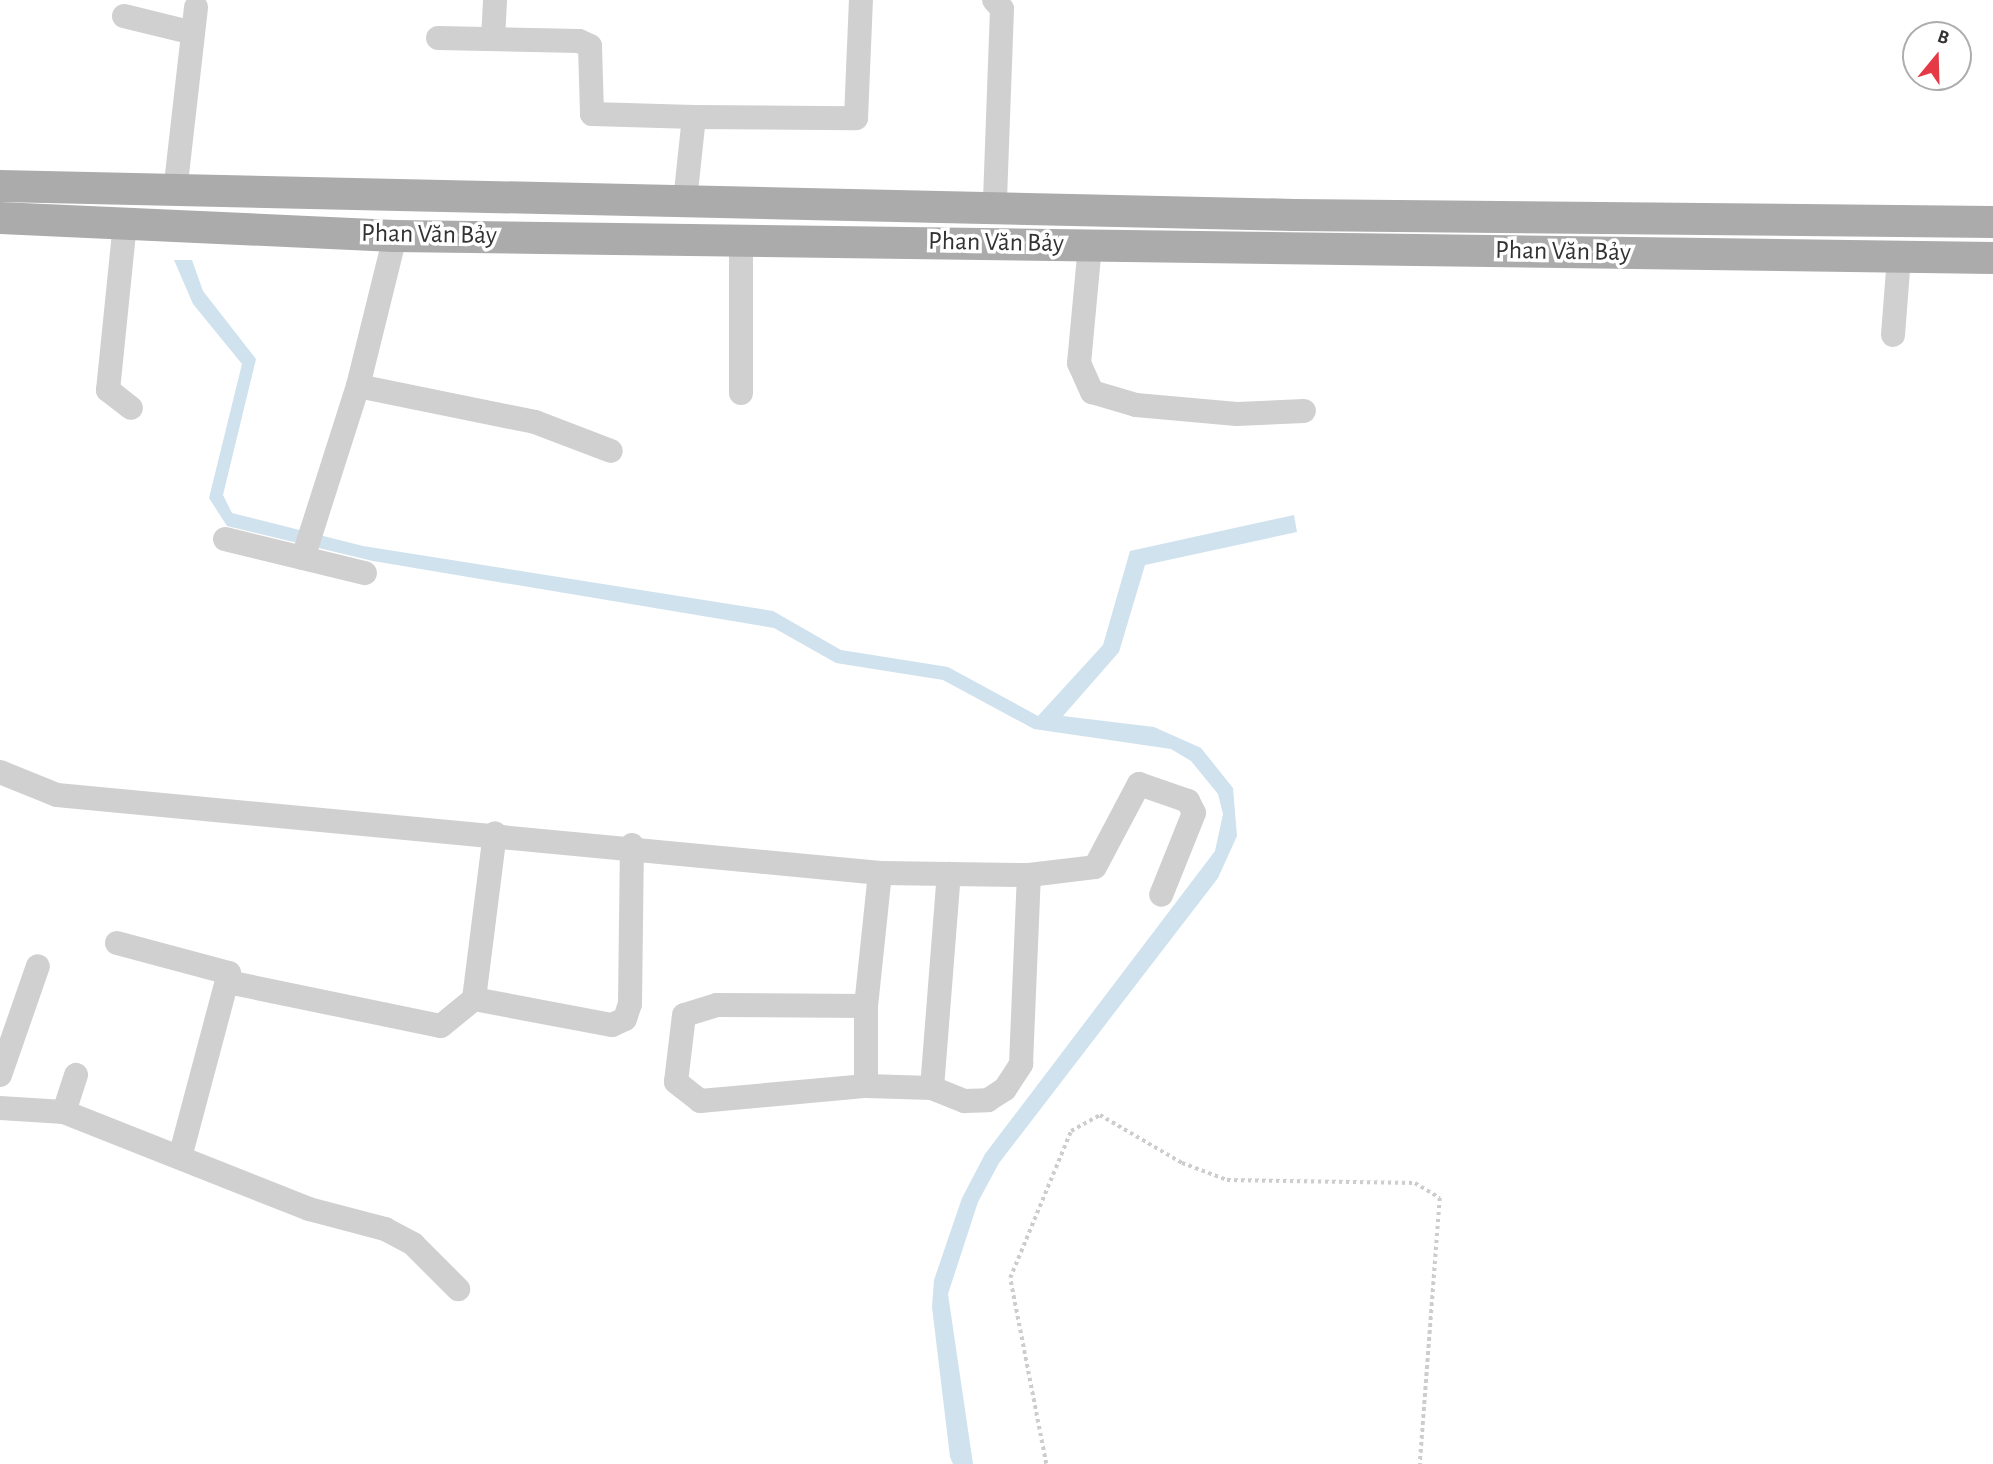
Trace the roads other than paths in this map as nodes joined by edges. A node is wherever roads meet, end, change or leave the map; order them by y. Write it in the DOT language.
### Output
graph roads {
  1 [pos="495,0"];
  2 [pos="862,0"];
  3 [pos="994,0"];
  4 [pos="196,7"];
  5 [pos="124,16"];
  6 [pos="193,33"];
  7 [pos="438,38"];
  8 [pos="494,39"];
  9 [pos="694,117"];
  10 [pos="0,186"];
  11 [pos="175,192"];
  12 [pos="685,201"];
  13 [pos="995,204"];
  14 [pos="0,218"];
  15 [pos="1993,222"];
  16 [pos="125,223"];
  17 [pos="395,236"];
  18 [pos="684,236"];
  19 [pos="741,238"];
  20 [pos="1090,245"];
  21 [pos="1899,257"];
  22 [pos="1993,258"];
  23 [pos="1893,335"];
  24 [pos="358,386"];
  25 [pos="741,393"];
  26 [pos="131,408"];
  27 [pos="1304,411"];
  28 [pos="611,451"];
  29 [pos="225,538"];
  30 [pos="306,546"];
  31 [pos="365,573"];
  32 [pos="0,772"];
  33 [pos="495,833"];
  34 [pos="632,845"];
  35 [pos="880,873"];
  36 [pos="949,874"];
  37 [pos="1029,875"];
  38 [pos="1161,895"];
  39 [pos="117,943"];
  40 [pos="38,966"];
  41 [pos="228,982"];
  42 [pos="474,999"];
  43 [pos="866,1006"];
  44 [pos="0,1075"];
  45 [pos="76,1075"];
  46 [pos="866,1086"];
  47 [pos="932,1088"];
  48 [pos="0,1108"];
  49 [pos="64,1112"];
  50 [pos="180,1157"];
  51 [pos="458,1289"];
  1 -- 8 [label="street"];
  2 -- 9 [label="street"];
  3 -- 13 [label="street"];
  4 -- 6 [label="street"];
  5 -- 6 [label="street"];
  6 -- 11 [label="street"];
  7 -- 8 [label="street"];
  8 -- 9 [label="street"];
  9 -- 12 [label="street"];
  10 -- 11 [label="main road, Phan Văn Bảy"];
  11 -- 12 [label="main road, Phan Văn Bảy"];
  12 -- 13 [label="main road, Phan Văn Bảy"];
  12 -- 18 [label="main road"];
  13 -- 15 [label="main road, Phan Văn Bảy"];
  14 -- 16 [label="main road, Phan Văn Bảy"];
  16 -- 17 [label="main road, Phan Văn Bảy"];
  16 -- 26 [label="street"];
  17 -- 18 [label="main road, Phan Văn Bảy"];
  17 -- 24 [label="street"];
  18 -- 19 [label="main road, Phan Văn Bảy"];
  19 -- 20 [label="main road, Phan Văn Bảy"];
  19 -- 25 [label="street"];
  20 -- 21 [label="main road, Phan Văn Bảy"];
  20 -- 27 [label="street"];
  21 -- 22 [label="main road, Phan Văn Bảy"];
  21 -- 23 [label="street"];
  24 -- 28 [label="street"];
  24 -- 30 [label="street"];
  29 -- 30 [label="street"];
  30 -- 31 [label="street"];
  32 -- 33 [label="street"];
  33 -- 34 [label="street"];
  33 -- 42 [label="street"];
  34 -- 35 [label="street"];
  34 -- 42 [label="street"];
  35 -- 36 [label="street"];
  35 -- 43 [label="street"];
  36 -- 37 [label="street"];
  36 -- 47 [label="street"];
  37 -- 38 [label="street"];
  37 -- 47 [label="street"];
  39 -- 41 [label="street"];
  40 -- 44 [label="street"];
  41 -- 42 [label="street"];
  41 -- 50 [label="street"];
  43 -- 46 [label="street"];
  43 -- 46 [label="street"];
  45 -- 49 [label="street"];
  46 -- 47 [label="street"];
  48 -- 49 [label="street"];
  49 -- 50 [label="street"];
  50 -- 51 [label="street"];
}
